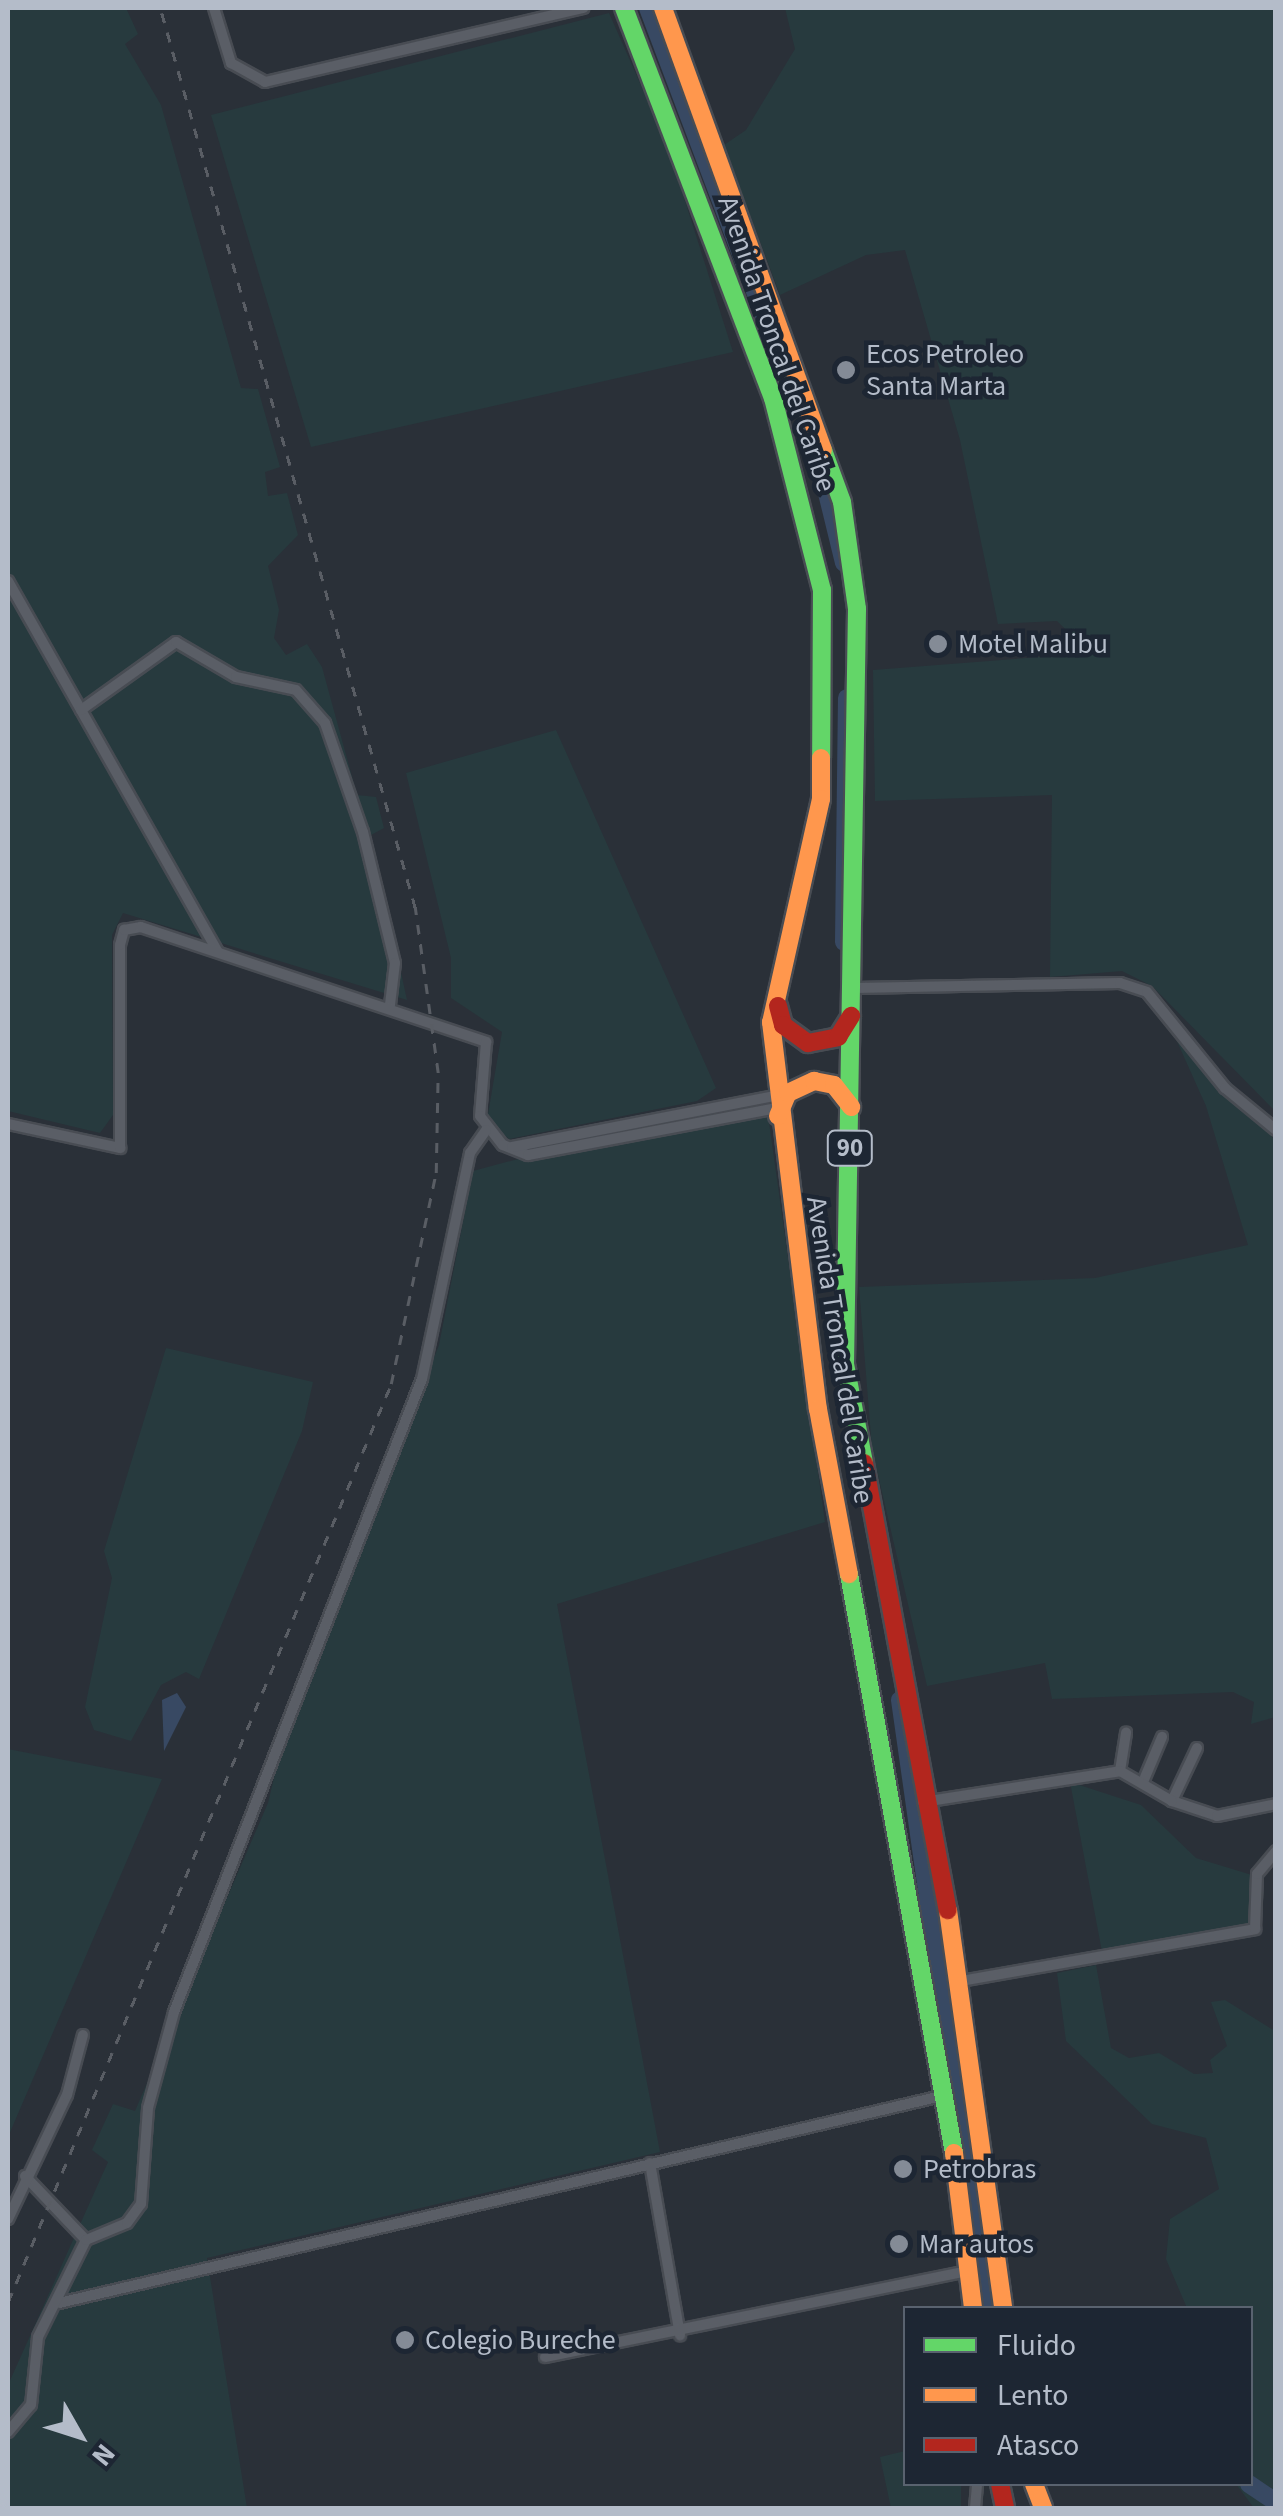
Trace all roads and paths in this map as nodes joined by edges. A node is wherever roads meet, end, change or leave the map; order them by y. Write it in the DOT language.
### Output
graph roads {
  1 [pos="214,8"];
  2 [pos="584,8"];
  3 [pos="624,8"];
  4 [pos="663,8"];
  5 [pos="557,11"];
  6 [pos="8,580"];
  7 [pos="81,710"];
  8 [pos="217,951"];
  9 [pos="855,988"];
  10 [pos="776,995"];
  11 [pos="390,1005"];
  12 [pos="776,1108"];
  13 [pos="852,1108"];
  14 [pos="8,1125"];
  15 [pos="486,1130"];
  16 [pos="1276,1130"];
  17 [pos="1126,1732"];
  18 [pos="1162,1737"];
  19 [pos="1197,1748"];
  20 [pos="1120,1771"];
  21 [pos="1143,1782"];
  22 [pos="1172,1801"];
  23 [pos="922,1802"];
  24 [pos="1276,1804"];
  25 [pos="1276,1851"];
  26 [pos="961,1981"];
  27 [pos="83,2035"];
  28 [pos="946,2095"];
  29 [pos="650,2162"];
  30 [pos="25,2176"];
  31 [pos="8,2219"];
  32 [pos="86,2240"];
  33 [pos="968,2271"];
  34 [pos="59,2302"];
  35 [pos="973,2306"];
  36 [pos="1003,2306"];
  37 [pos="680,2335"];
  38 [pos="546,2357"];
  39 [pos="8,2432"];
  1 -- 5 [label="street"];
  2 -- 5 [label="street"];
  3 -- 10 [label="highway, Avenida Troncal del Caribe / 90"];
  4 -- 9 [label="highway, Avenida Troncal del Caribe / 90"];
  6 -- 7 [label="street"];
  7 -- 8 [label="street"];
  7 -- 11 [label="street"];
  8 -- 11 [label="street"];
  8 -- 14 [label="street"];
  9 -- 10 [label="highway"];
  9 -- 13 [label="highway, Avenida Troncal del Caribe / 90"];
  9 -- 16 [label="street"];
  10 -- 12 [label="highway, Avenida Troncal del Caribe / 90"];
  11 -- 15 [label="street"];
  12 -- 13 [label="highway"];
  12 -- 15 [label="street"];
  12 -- 28 [label="highway, Avenida Troncal del Caribe / 90"];
  13 -- 23 [label="highway, Avenida Troncal del Caribe / 90"];
  15 -- 32 [label="street"];
  17 -- 20 [label="street"];
  18 -- 21 [label="street"];
  19 -- 22 [label="street"];
  20 -- 21 [label="street"];
  20 -- 23 [label="street"];
  21 -- 22 [label="street"];
  22 -- 24 [label="street"];
  23 -- 26 [label="highway, Avenida Troncal del Caribe / 90"];
  25 -- 26 [label="street"];
  26 -- 36 [label="highway, Avenida Troncal del Caribe / 90"];
  27 -- 30 [label="street"];
  28 -- 29 [label="street"];
  28 -- 33 [label="highway, Avenida Troncal del Caribe / 90"];
  29 -- 34 [label="street"];
  29 -- 37 [label="street"];
  30 -- 31 [label="street"];
  30 -- 32 [label="street"];
  32 -- 34 [label="street"];
  33 -- 35 [label="highway, Avenida Troncal del Caribe / 90"];
  33 -- 37 [label="street"];
  34 -- 39 [label="street"];
  37 -- 38 [label="street"];
}
